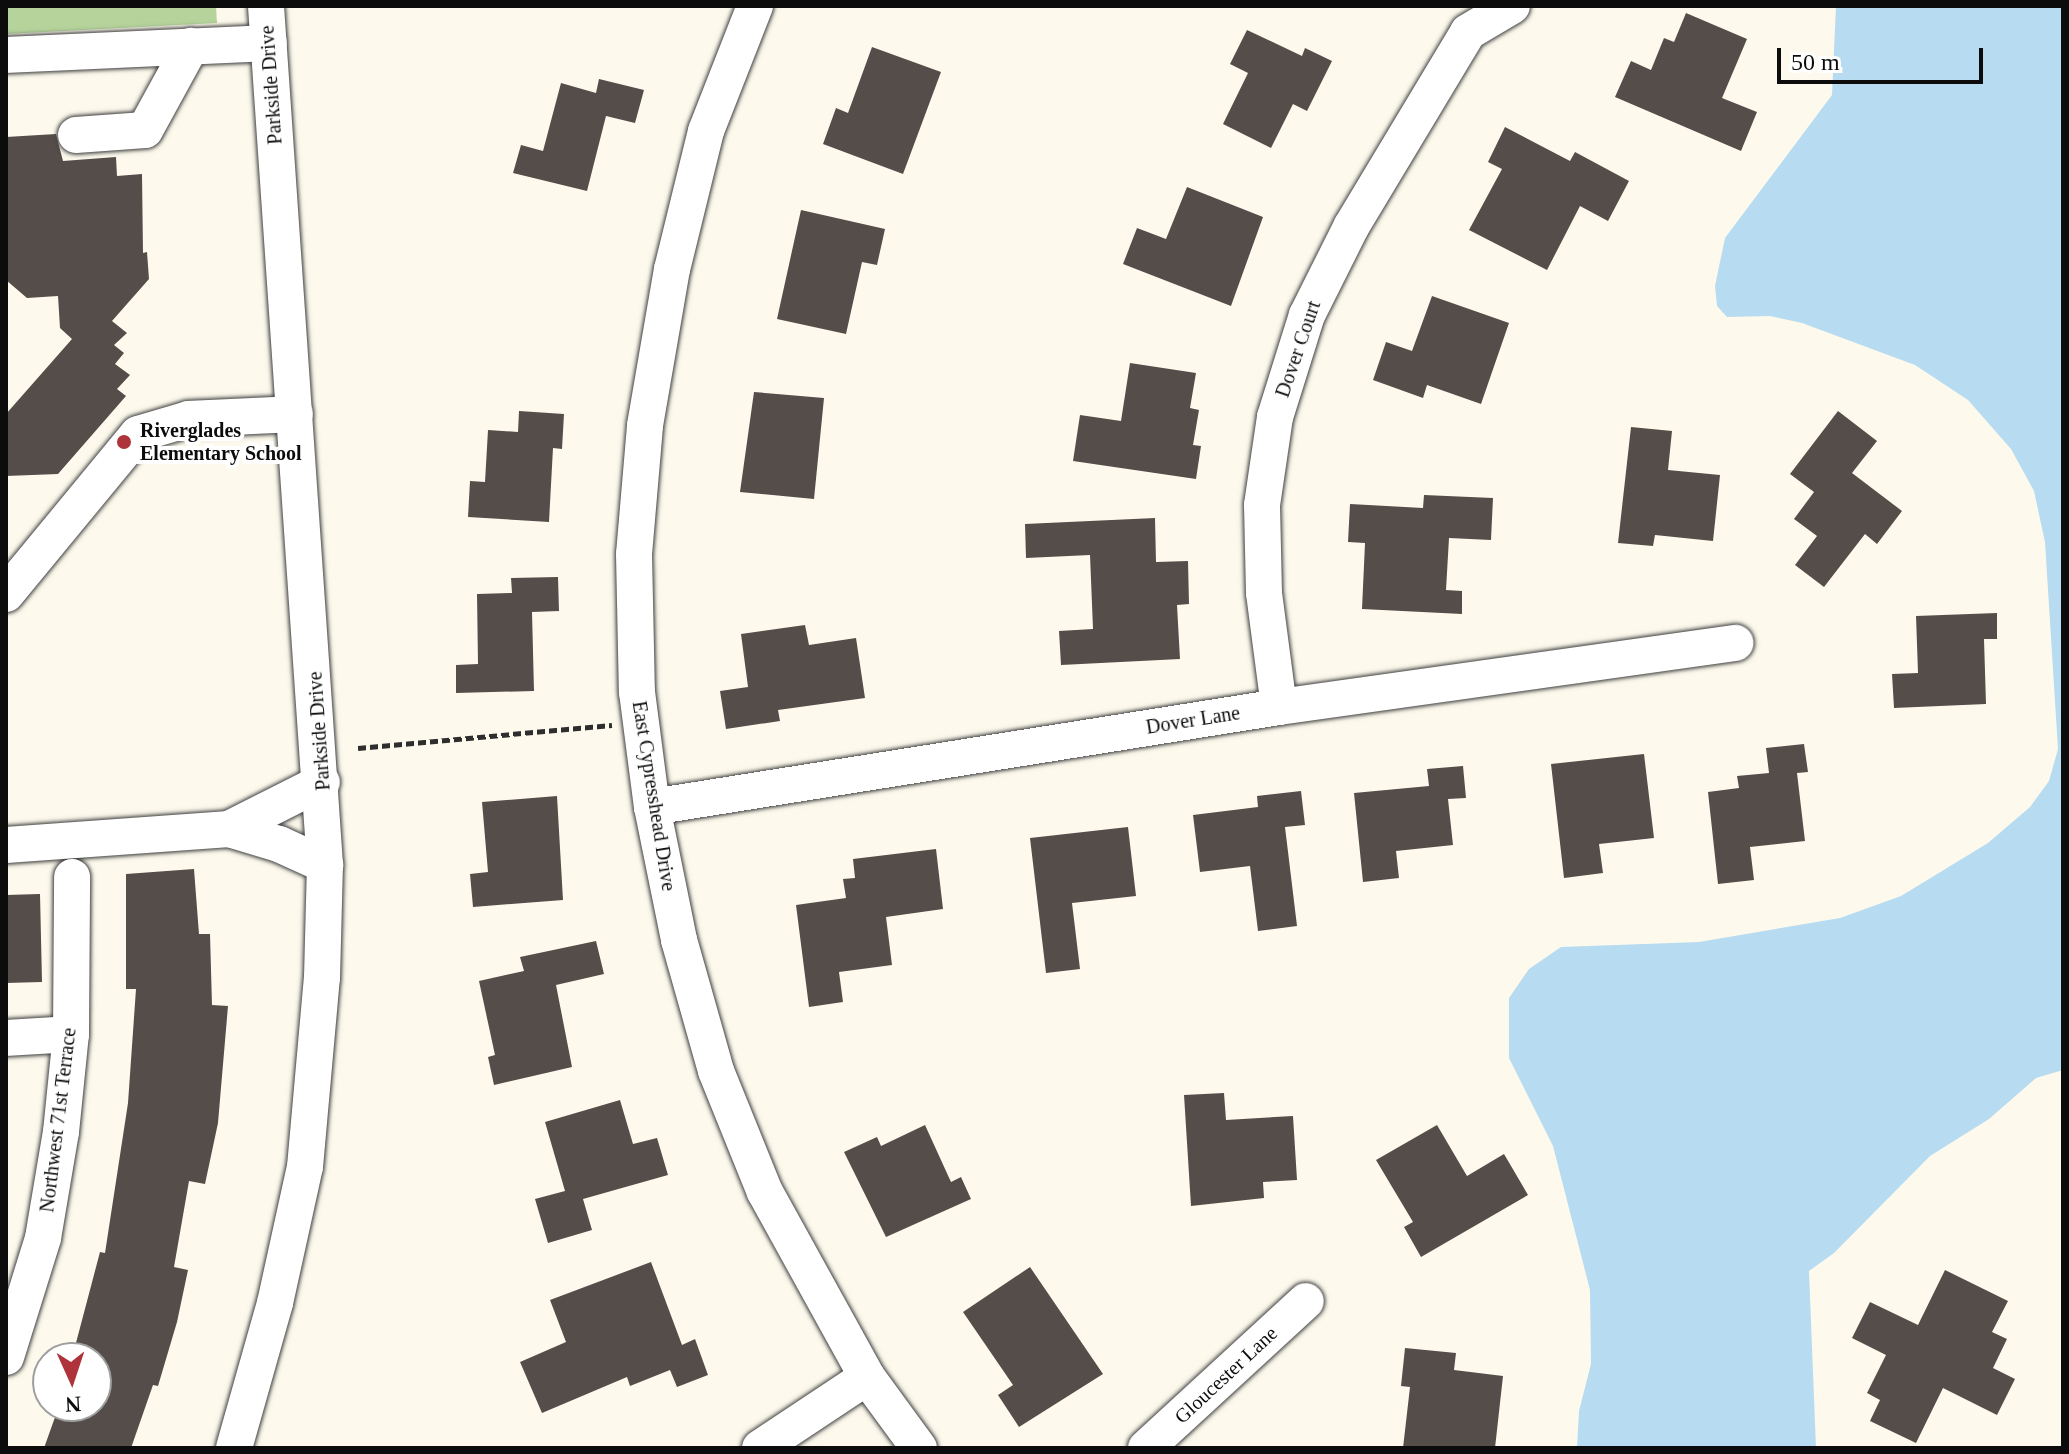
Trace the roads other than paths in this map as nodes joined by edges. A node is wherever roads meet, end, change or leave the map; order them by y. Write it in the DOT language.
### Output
graph roads {
  1 [pos="266,6"];
  2 [pos="755,6"];
  3 [pos="1512,6"];
  4 [pos="269,43"];
  5 [pos="191,46"];
  6 [pos="6,55"];
  7 [pos="76,135"];
  8 [pos="295,414"];
  9 [pos="6,594"];
  10 [pos="1736,643"];
  11 [pos="1279,707"];
  12 [pos="322,782"];
  13 [pos="652,807"];
  14 [pos="229,829"];
  15 [pos="6,845"];
  16 [pos="325,865"];
  17 [pos="72,877"];
  18 [pos="71,1034"];
  19 [pos="6,1038"];
  20 [pos="1306,1301"];
  21 [pos="6,1357"];
  22 [pos="867,1377"];
  23 [pos="234,1448"];
  24 [pos="760,1448"];
  25 [pos="919,1448"];
  26 [pos="1146,1448"];
  1 -- 4 [label="street, Parkside Drive"];
  2 -- 13 [label="street, East Cypresshead Drive"];
  3 -- 11 [label="street, Dover Court"];
  4 -- 5 [label="street"];
  4 -- 8 [label="street, Parkside Drive"];
  5 -- 6 [label="street"];
  5 -- 7 [label="street"];
  8 -- 9 [label="street"];
  8 -- 12 [label="street, Parkside Drive"];
  10 -- 11 [label="street, Dover Lane"];
  11 -- 13 [label="street, Dover Lane"];
  12 -- 14 [label="street"];
  12 -- 16 [label="street, Parkside Drive"];
  13 -- 22 [label="street, East Cypresshead Drive"];
  14 -- 15 [label="street"];
  14 -- 16 [label="street"];
  16 -- 23 [label="street, Parkside Drive"];
  17 -- 18 [label="street, Northwest 71st Terrace"];
  18 -- 19 [label="street"];
  18 -- 21 [label="street, Northwest 71st Terrace"];
  20 -- 26 [label="street, Gloucester Lane"];
  22 -- 24 [label="street"];
  22 -- 25 [label="street, East Cypresshead Drive"];
}
